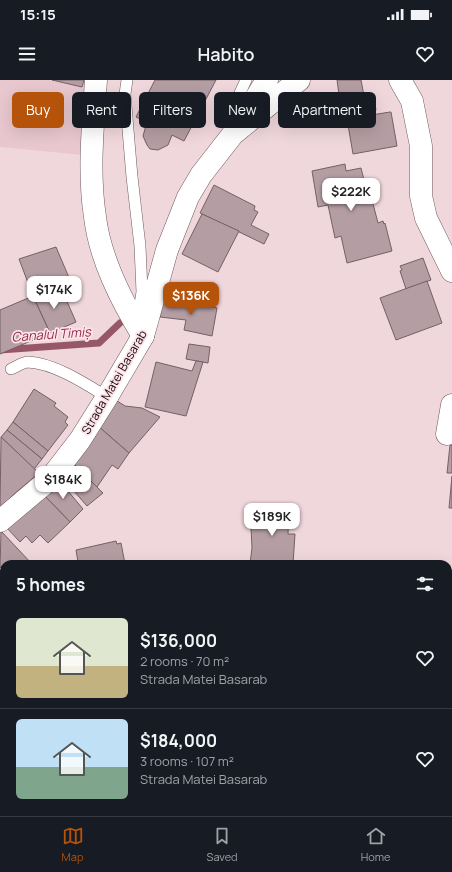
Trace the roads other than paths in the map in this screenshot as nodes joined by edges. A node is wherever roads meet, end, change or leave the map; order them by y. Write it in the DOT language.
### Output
graph roads {
  1 [pos="96,80"];
  2 [pos="127,80"];
  3 [pos="246,80"];
  4 [pos="266,80"];
  5 [pos="299,80"];
  6 [pos="400,80"];
  7 [pos="233,134"];
  8 [pos="452,271"];
  9 [pos="140,330"];
  10 [pos="11,369"];
  11 [pos="107,397"];
  12 [pos="452,405"];
  13 [pos="447,434"];
  14 [pos="0,521"];
  1 -- 9 [label="street"];
  2 -- 9 [label="lane"];
  3 -- 7 [label="lane"];
  4 -- 7 [label="street, Strada Matei Basarab"];
  5 -- 7 [label="street, Strada Matei Basarab"];
  6 -- 8 [label="street"];
  7 -- 9 [label="street, Strada Matei Basarab"];
  9 -- 11 [label="street, Strada Matei Basarab"];
  10 -- 11 [label="lane"];
  11 -- 14 [label="street, Strada Matei Basarab"];
  12 -- 13 [label="street"];
}
